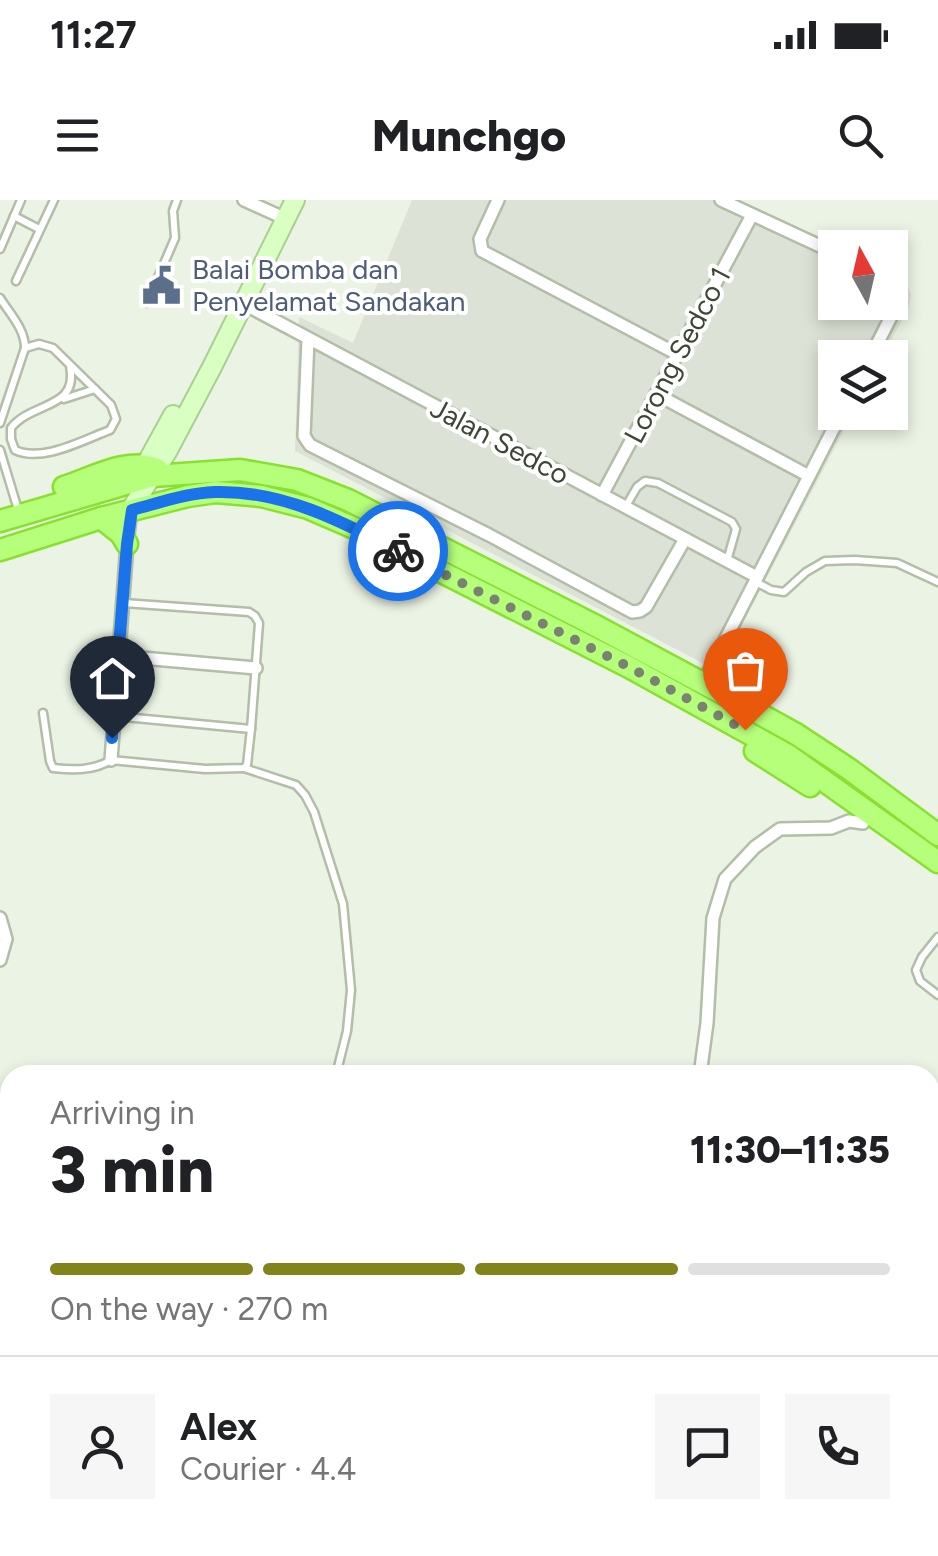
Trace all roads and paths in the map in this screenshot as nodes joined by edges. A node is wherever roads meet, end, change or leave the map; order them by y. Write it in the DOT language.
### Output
graph roads {
  1 [pos="21,200"];
  2 [pos="54,200"];
  3 [pos="177,200"];
  4 [pos="244,200"];
  5 [pos="295,200"];
  6 [pos="498,200"];
  7 [pos="721,200"];
  8 [pos="752,215"];
  9 [pos="14,216"];
  10 [pos="286,219"];
  11 [pos="40,229"];
  12 [pos="1,243"];
  13 [pos="818,245"];
  14 [pos="16,281"];
  15 [pos="0,298"];
  16 [pos="146,303"];
  17 [pos="239,313"];
  18 [pos="308,338"];
  19 [pos="25,348"];
  20 [pos="677,354"];
  21 [pos="70,366"];
  22 [pos="95,389"];
  23 [pos="656,394"];
  24 [pos="58,401"];
  25 [pos="0,423"];
  26 [pos="833,430"];
  27 [pos="0,450"];
  28 [pos="3,471"];
  29 [pos="148,472"];
  30 [pos="809,476"];
  31 [pos="602,495"];
  32 [pos="625,507"];
  33 [pos="132,510"];
  34 [pos="10,518"];
  35 [pos="102,518"];
  36 [pos="684,539"];
  37 [pos="127,544"];
  38 [pos="0,550"];
  39 [pos="727,562"];
  40 [pos="756,580"];
  41 [pos="938,582"];
  42 [pos="122,602"];
  43 [pos="119,656"];
  44 [pos="256,668"];
  45 [pos="704,683"];
  46 [pos="749,708"];
  47 [pos="43,713"];
  48 [pos="114,716"];
  49 [pos="252,729"];
  50 [pos="111,760"];
  51 [pos="244,768"];
  52 [pos="867,818"];
  53 [pos="938,834"];
  54 [pos="938,862"];
  55 [pos="938,878"];
  56 [pos="1,919"];
  57 [pos="938,937"];
  58 [pos="0,960"];
  59 [pos="938,995"];
  60 [pos="338,1065"];
  61 [pos="702,1065"];
  1 -- 9 [label="lane"];
  2 -- 11 [label="lane"];
  3 -- 16 [label="lane"];
  4 -- 10 [label="street"];
  5 -- 10 [label="main road"];
  6 -- 20 [label="street"];
  7 -- 8 [label="street"];
  8 -- 13 [label="street"];
  8 -- 20 [label="street, Lorong Sedco 1"];
  9 -- 11 [label="lane"];
  9 -- 12 [label="lane"];
  10 -- 17 [label="main road"];
  11 -- 14 [label="lane"];
  15 -- 19 [label="lane"];
  17 -- 18 [label="street, Jalan Sedco"];
  17 -- 29 [label="main road"];
  18 -- 31 [label="street, Jalan Sedco"];
  18 -- 36 [label="street"];
  19 -- 21 [label="lane"];
  19 -- 25 [label="lane"];
  20 -- 23 [label="street, Lorong Sedco 1"];
  21 -- 22 [label="lane"];
  21 -- 24 [label="lane"];
  22 -- 24 [label="lane"];
  22 -- 24 [label="lane"];
  23 -- 30 [label="street"];
  23 -- 31 [label="street, Lorong Sedco 1"];
  26 -- 30 [label="street"];
  27 -- 28 [label="lane"];
  28 -- 34 [label="lane"];
  29 -- 33 [label="main road"];
  29 -- 34 [label="highway"];
  29 -- 45 [label="highway"];
  30 -- 40 [label="street"];
  31 -- 32 [label="street, Jalan Sedco"];
  32 -- 36 [label="street, Jalan Sedco"];
  32 -- 39 [label="lane"];
  33 -- 35 [label="highway"];
  33 -- 37 [label="street"];
  33 -- 52 [label="highway"];
  35 -- 37 [label="highway"];
  35 -- 38 [label="highway"];
  36 -- 39 [label="street, Jalan Sedco"];
  37 -- 42 [label="street"];
  39 -- 40 [label="street, Jalan Sedco"];
  40 -- 41 [label="lane"];
  40 -- 45 [label="street"];
  42 -- 43 [label="street"];
  42 -- 44 [label="lane"];
  43 -- 44 [label="street"];
  43 -- 48 [label="street"];
  44 -- 49 [label="lane"];
  45 -- 46 [label="highway"];
  46 -- 52 [label="highway"];
  46 -- 53 [label="highway"];
  47 -- 50 [label="lane"];
  48 -- 49 [label="lane"];
  48 -- 50 [label="street"];
  49 -- 51 [label="lane"];
  50 -- 51 [label="lane"];
  51 -- 60 [label="lane"];
  52 -- 54 [label="highway"];
  52 -- 55 [label="highway"];
  52 -- 61 [label="street"];
  56 -- 58 [label="street"];
  57 -- 59 [label="lane"];
}
